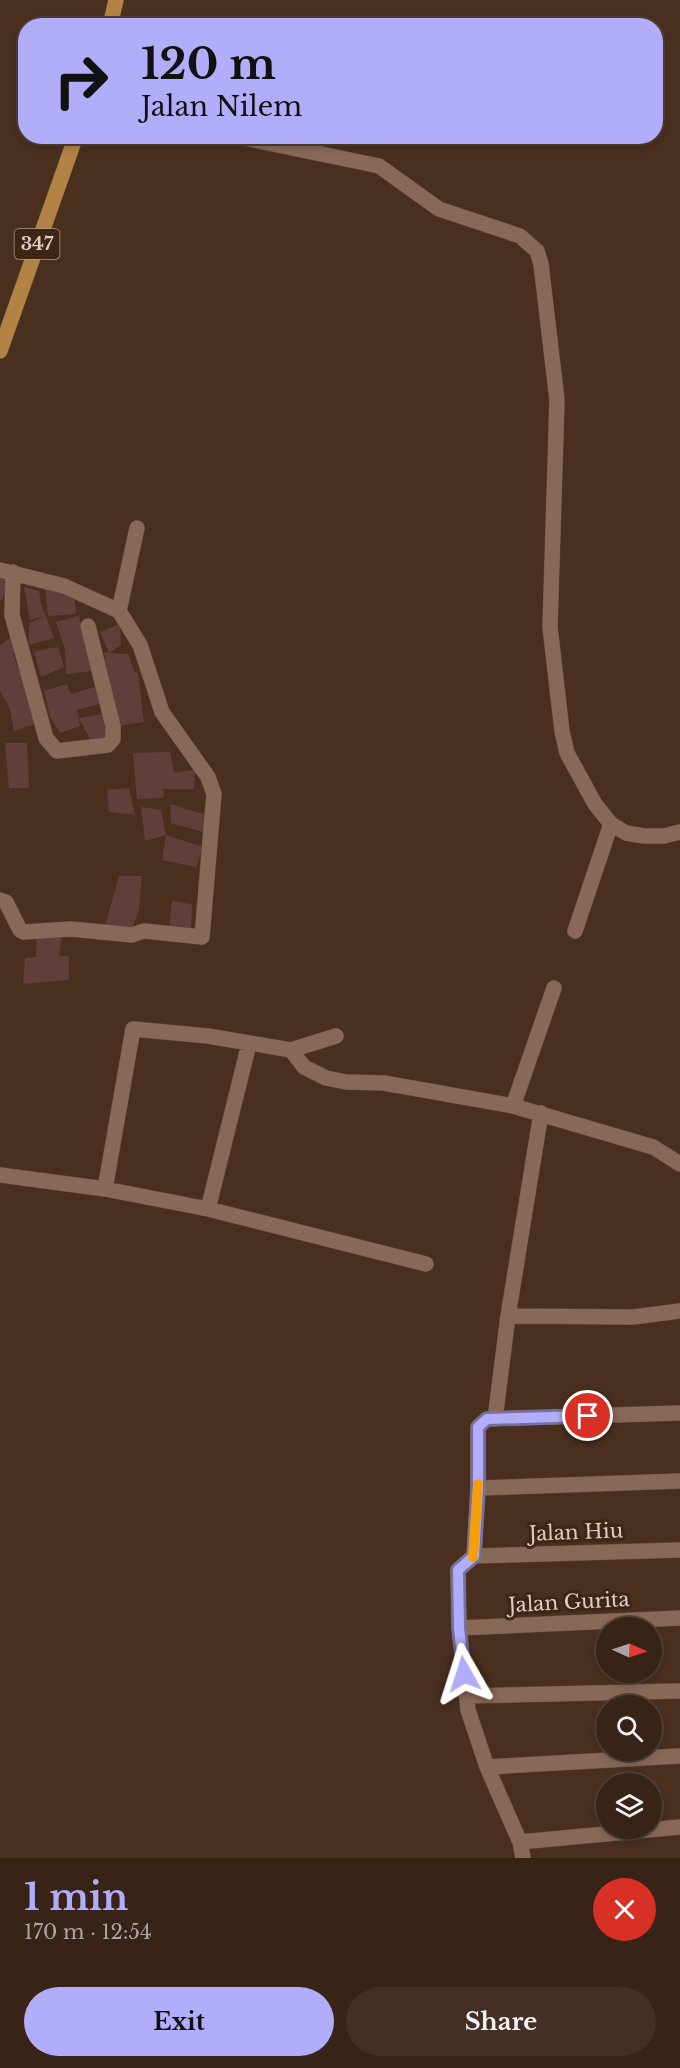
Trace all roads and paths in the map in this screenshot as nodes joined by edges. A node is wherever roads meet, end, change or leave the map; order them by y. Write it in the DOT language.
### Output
graph roads {
  1 [pos="116,0"];
  2 [pos="112,18"];
  3 [pos="73,144"];
  4 [pos="275,144"];
  5 [pos="0,351"];
  6 [pos="137,528"];
  7 [pos="6,571"];
  8 [pos="119,611"];
  9 [pos="6,614"];
  10 [pos="88,626"];
  11 [pos="611,824"];
  12 [pos="680,832"];
  13 [pos="0,900"];
  14 [pos="575,931"];
  15 [pos="554,988"];
  16 [pos="336,1036"];
  17 [pos="249,1044"];
  18 [pos="291,1050"];
  19 [pos="513,1106"];
  20 [pos="541,1113"];
  21 [pos="680,1164"];
  22 [pos="0,1175"];
  23 [pos="105,1189"];
  24 [pos="208,1209"];
  25 [pos="426,1264"];
  26 [pos="680,1311"];
  27 [pos="508,1316"];
  28 [pos="680,1413"];
  29 [pos="495,1419"];
  30 [pos="680,1481"];
  31 [pos="478,1488"];
  32 [pos="680,1550"];
  33 [pos="474,1556"];
  34 [pos="680,1618"];
  35 [pos="459,1628"];
  36 [pos="680,1691"];
  37 [pos="467,1703"];
  38 [pos="680,1756"];
  39 [pos="487,1767"];
  40 [pos="680,1827"];
  41 [pos="520,1842"];
  42 [pos="523,1858"];
  1 -- 2 [label="main road"];
  3 -- 5 [label="main road, 347"];
  4 -- 11 [label="street"];
  6 -- 8 [label="street"];
  7 -- 8 [label="street"];
  7 -- 9 [label="street"];
  8 -- 13 [label="street"];
  9 -- 10 [label="street"];
  11 -- 12 [label="street"];
  11 -- 14 [label="street"];
  15 -- 19 [label="street"];
  16 -- 18 [label="street"];
  17 -- 18 [label="street"];
  17 -- 23 [label="street"];
  17 -- 24 [label="street"];
  18 -- 19 [label="street"];
  19 -- 20 [label="street"];
  20 -- 21 [label="street"];
  20 -- 27 [label="street"];
  22 -- 23 [label="street"];
  23 -- 24 [label="street"];
  24 -- 25 [label="street"];
  26 -- 27 [label="street"];
  27 -- 29 [label="street"];
  28 -- 29 [label="street"];
  29 -- 31 [label="street"];
  30 -- 31 [label="street"];
  31 -- 33 [label="street"];
  32 -- 33 [label="street, Jalan Hiu"];
  33 -- 35 [label="street"];
  34 -- 35 [label="street, Jalan Gurita"];
  35 -- 37 [label="street"];
  36 -- 37 [label="street"];
  37 -- 39 [label="street"];
  38 -- 39 [label="street"];
  39 -- 41 [label="street"];
  40 -- 41 [label="street"];
  41 -- 42 [label="street"];
}
